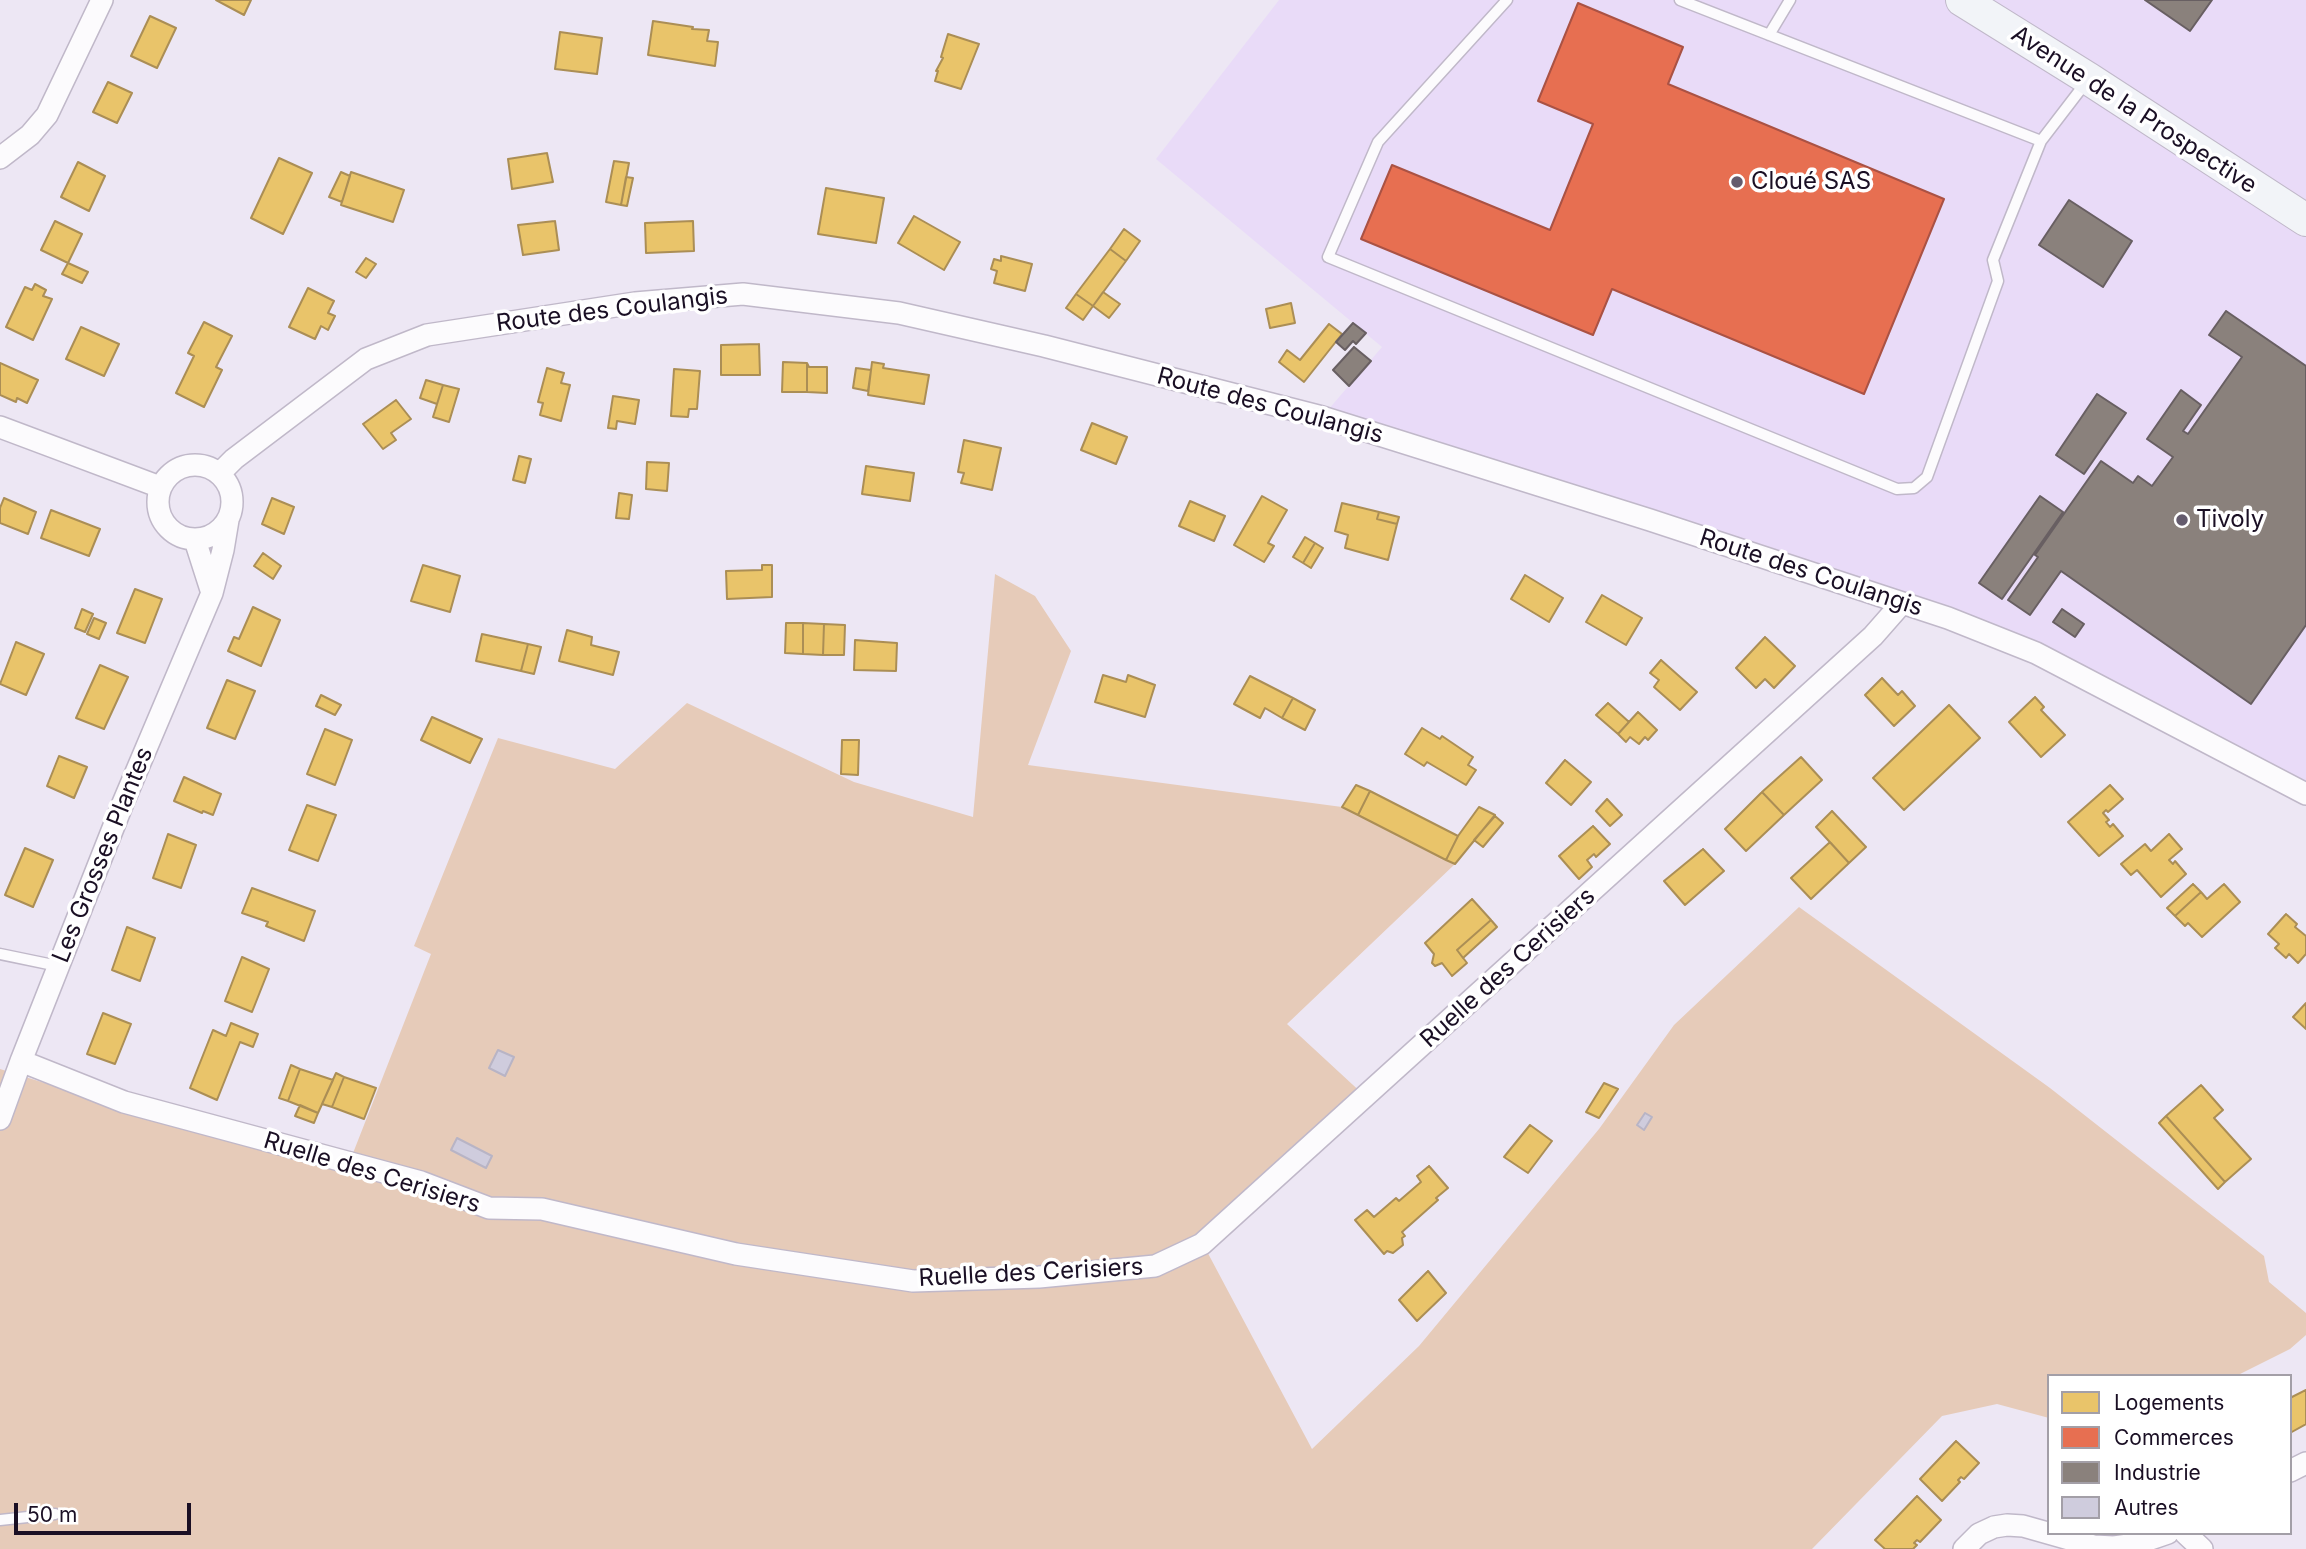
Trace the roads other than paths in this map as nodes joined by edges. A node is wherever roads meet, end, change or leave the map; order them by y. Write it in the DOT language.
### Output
graph roads {
  1 [pos="102,0"];
  2 [pos="1507,0"];
  3 [pos="1680,0"];
  4 [pos="1790,0"];
  5 [pos="1962,0"];
  6 [pos="1769,35"];
  7 [pos="2089,79"];
  8 [pos="2040,141"];
  9 [pos="0,158"];
  10 [pos="2306,220"];
  11 [pos="0,427"];
  12 [pos="220,473"];
  13 [pos="160,487"];
  14 [pos="228,520"];
  15 [pos="195,540"];
  16 [pos="212,593"];
  17 [pos="1902,603"];
  18 [pos="2306,794"];
  19 [pos="0,954"];
  20 [pos="58,966"];
  21 [pos="20,1061"];
  22 [pos="0,1119"];
  23 [pos="55,1514"];
  24 [pos="0,1520"];
  25 [pos="2047,1533"];
  26 [pos="2055,1535"];
  27 [pos="2162,1535"];
  28 [pos="2187,1535"];
  29 [pos="1964,1549"];
  30 [pos="2202,1549"];
  1 -- 9 [label="street"];
  2 -- 8 [label="lane"];
  3 -- 6 [label="lane"];
  4 -- 6 [label="lane"];
  5 -- 7 [label="main road, Avenue de la Prospective"];
  6 -- 8 [label="lane"];
  7 -- 8 [label="lane"];
  7 -- 10 [label="main road, Avenue de la Prospective"];
  11 -- 13 [label="street"];
  12 -- 13 [label="street"];
  12 -- 14 [label="street"];
  12 -- 17 [label="street, Route des Coulangis"];
  13 -- 15 [label="street"];
  14 -- 15 [label="street"];
  14 -- 16 [label="street, Les Grosses Plantes"];
  15 -- 16 [label="street"];
  16 -- 20 [label="street, Les Grosses Plantes"];
  17 -- 18 [label="street, Route des Coulangis"];
  17 -- 21 [label="street, Ruelle des Cerisiers"];
  19 -- 20 [label="lane"];
  20 -- 21 [label="street, Les Grosses Plantes"];
  21 -- 22 [label="street, Les Grosses Plantes"];
  23 -- 24 [label="lane"];
  25 -- 29 [label="street"];
  26 -- 27 [label="street"];
  28 -- 30 [label="street"];
}
